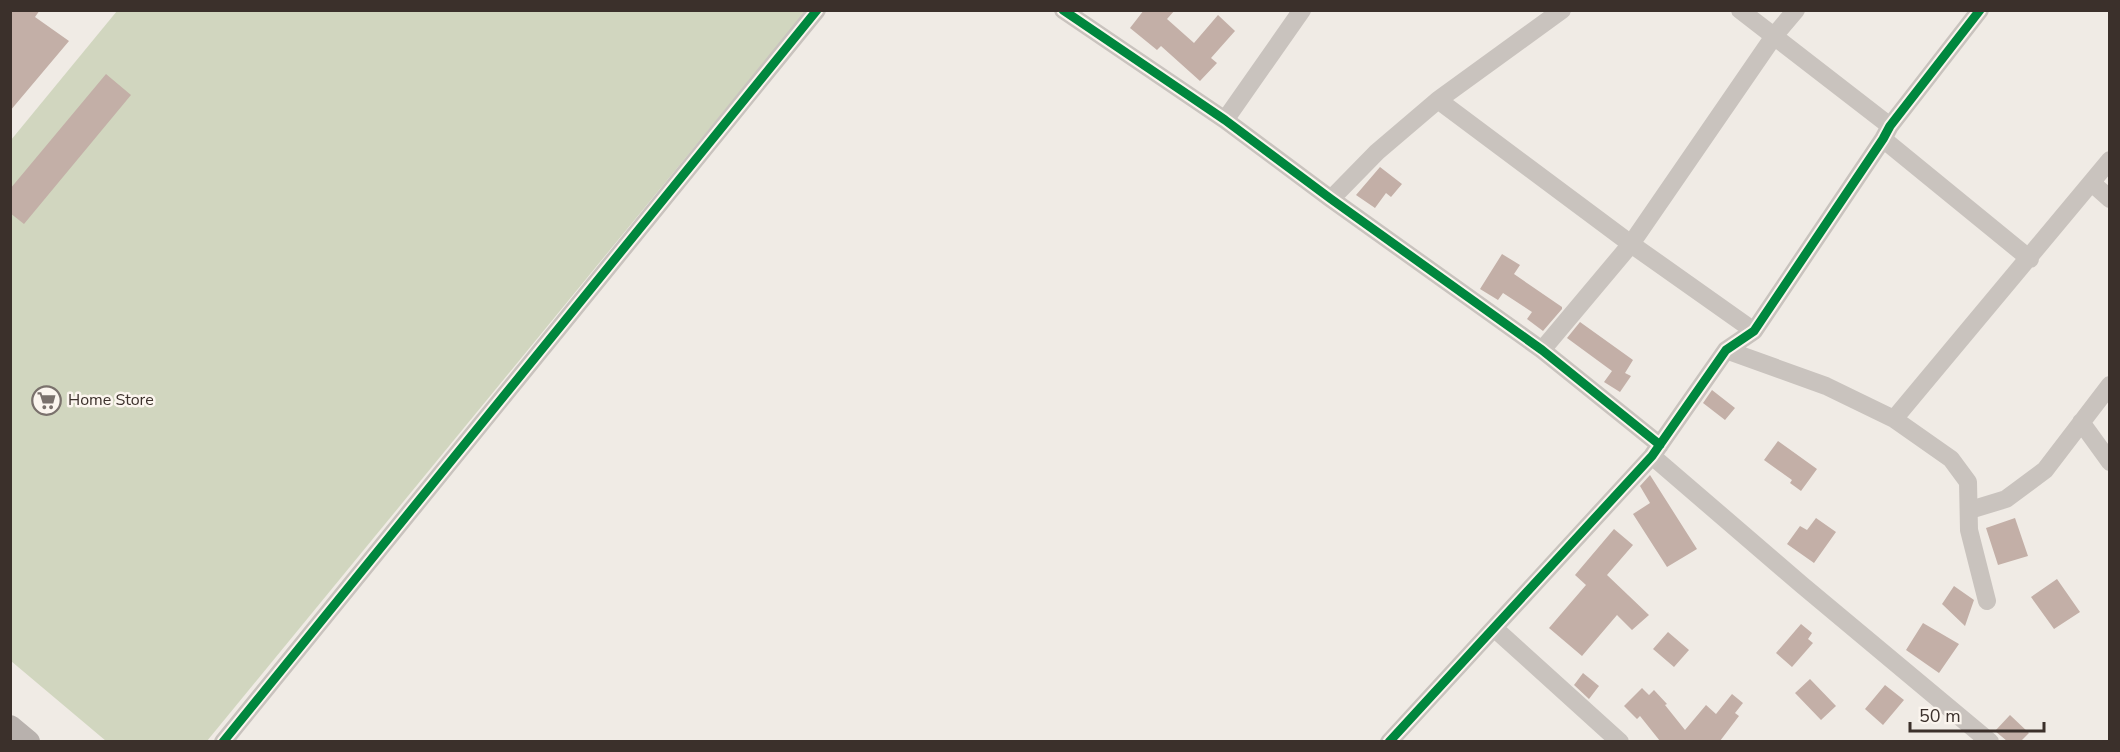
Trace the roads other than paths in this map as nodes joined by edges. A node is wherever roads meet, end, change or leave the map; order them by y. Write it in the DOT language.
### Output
graph roads {
  1 [pos="817,10"];
  2 [pos="1063,10"];
  3 [pos="1302,10"];
  4 [pos="1563,10"];
  5 [pos="1740,10"];
  6 [pos="1796,10"];
  7 [pos="1980,10"];
  8 [pos="1084,17"];
  9 [pos="1774,36"];
  10 [pos="1438,100"];
  11 [pos="1225,120"];
  12 [pos="1887,133"];
  13 [pos="2109,160"];
  14 [pos="2092,183"];
  15 [pos="1331,199"];
  16 [pos="2109,199"];
  17 [pos="1631,244"];
  18 [pos="2030,259"];
  19 [pos="1754,331"];
  20 [pos="1542,350"];
  21 [pos="1726,350"];
  22 [pos="2109,385"];
  23 [pos="1894,419"];
  24 [pos="2080,422"];
  25 [pos="1656,451"];
  26 [pos="2109,462"];
  27 [pos="1970,510"];
  28 [pos="1987,601"];
  29 [pos="1494,628"];
  30 [pos="10,727"];
  31 [pos="28,741"];
  32 [pos="223,741"];
  33 [pos="1389,741"];
  34 [pos="1620,741"];
  35 [pos="1990,741"];
  1 -- 32 [label="street"];
  2 -- 8 [label="street"];
  3 -- 11 [label="street"];
  4 -- 10 [label="street"];
  5 -- 9 [label="street"];
  6 -- 9 [label="street"];
  7 -- 12 [label="street"];
  8 -- 11 [label="street"];
  9 -- 12 [label="street"];
  9 -- 17 [label="street"];
  10 -- 15 [label="street"];
  10 -- 17 [label="street"];
  11 -- 15 [label="street"];
  12 -- 18 [label="street"];
  12 -- 19 [label="street"];
  13 -- 14 [label="street"];
  14 -- 16 [label="street"];
  14 -- 18 [label="street"];
  15 -- 20 [label="street"];
  17 -- 19 [label="street"];
  17 -- 20 [label="street"];
  18 -- 23 [label="street"];
  19 -- 21 [label="street"];
  20 -- 25 [label="street"];
  21 -- 23 [label="street"];
  21 -- 25 [label="street"];
  22 -- 24 [label="street"];
  23 -- 27 [label="street"];
  24 -- 26 [label="street"];
  24 -- 27 [label="street"];
  25 -- 29 [label="street"];
  25 -- 35 [label="street"];
  27 -- 28 [label="street"];
  29 -- 33 [label="street"];
  29 -- 34 [label="street"];
  30 -- 31 [label="main road"];
}
